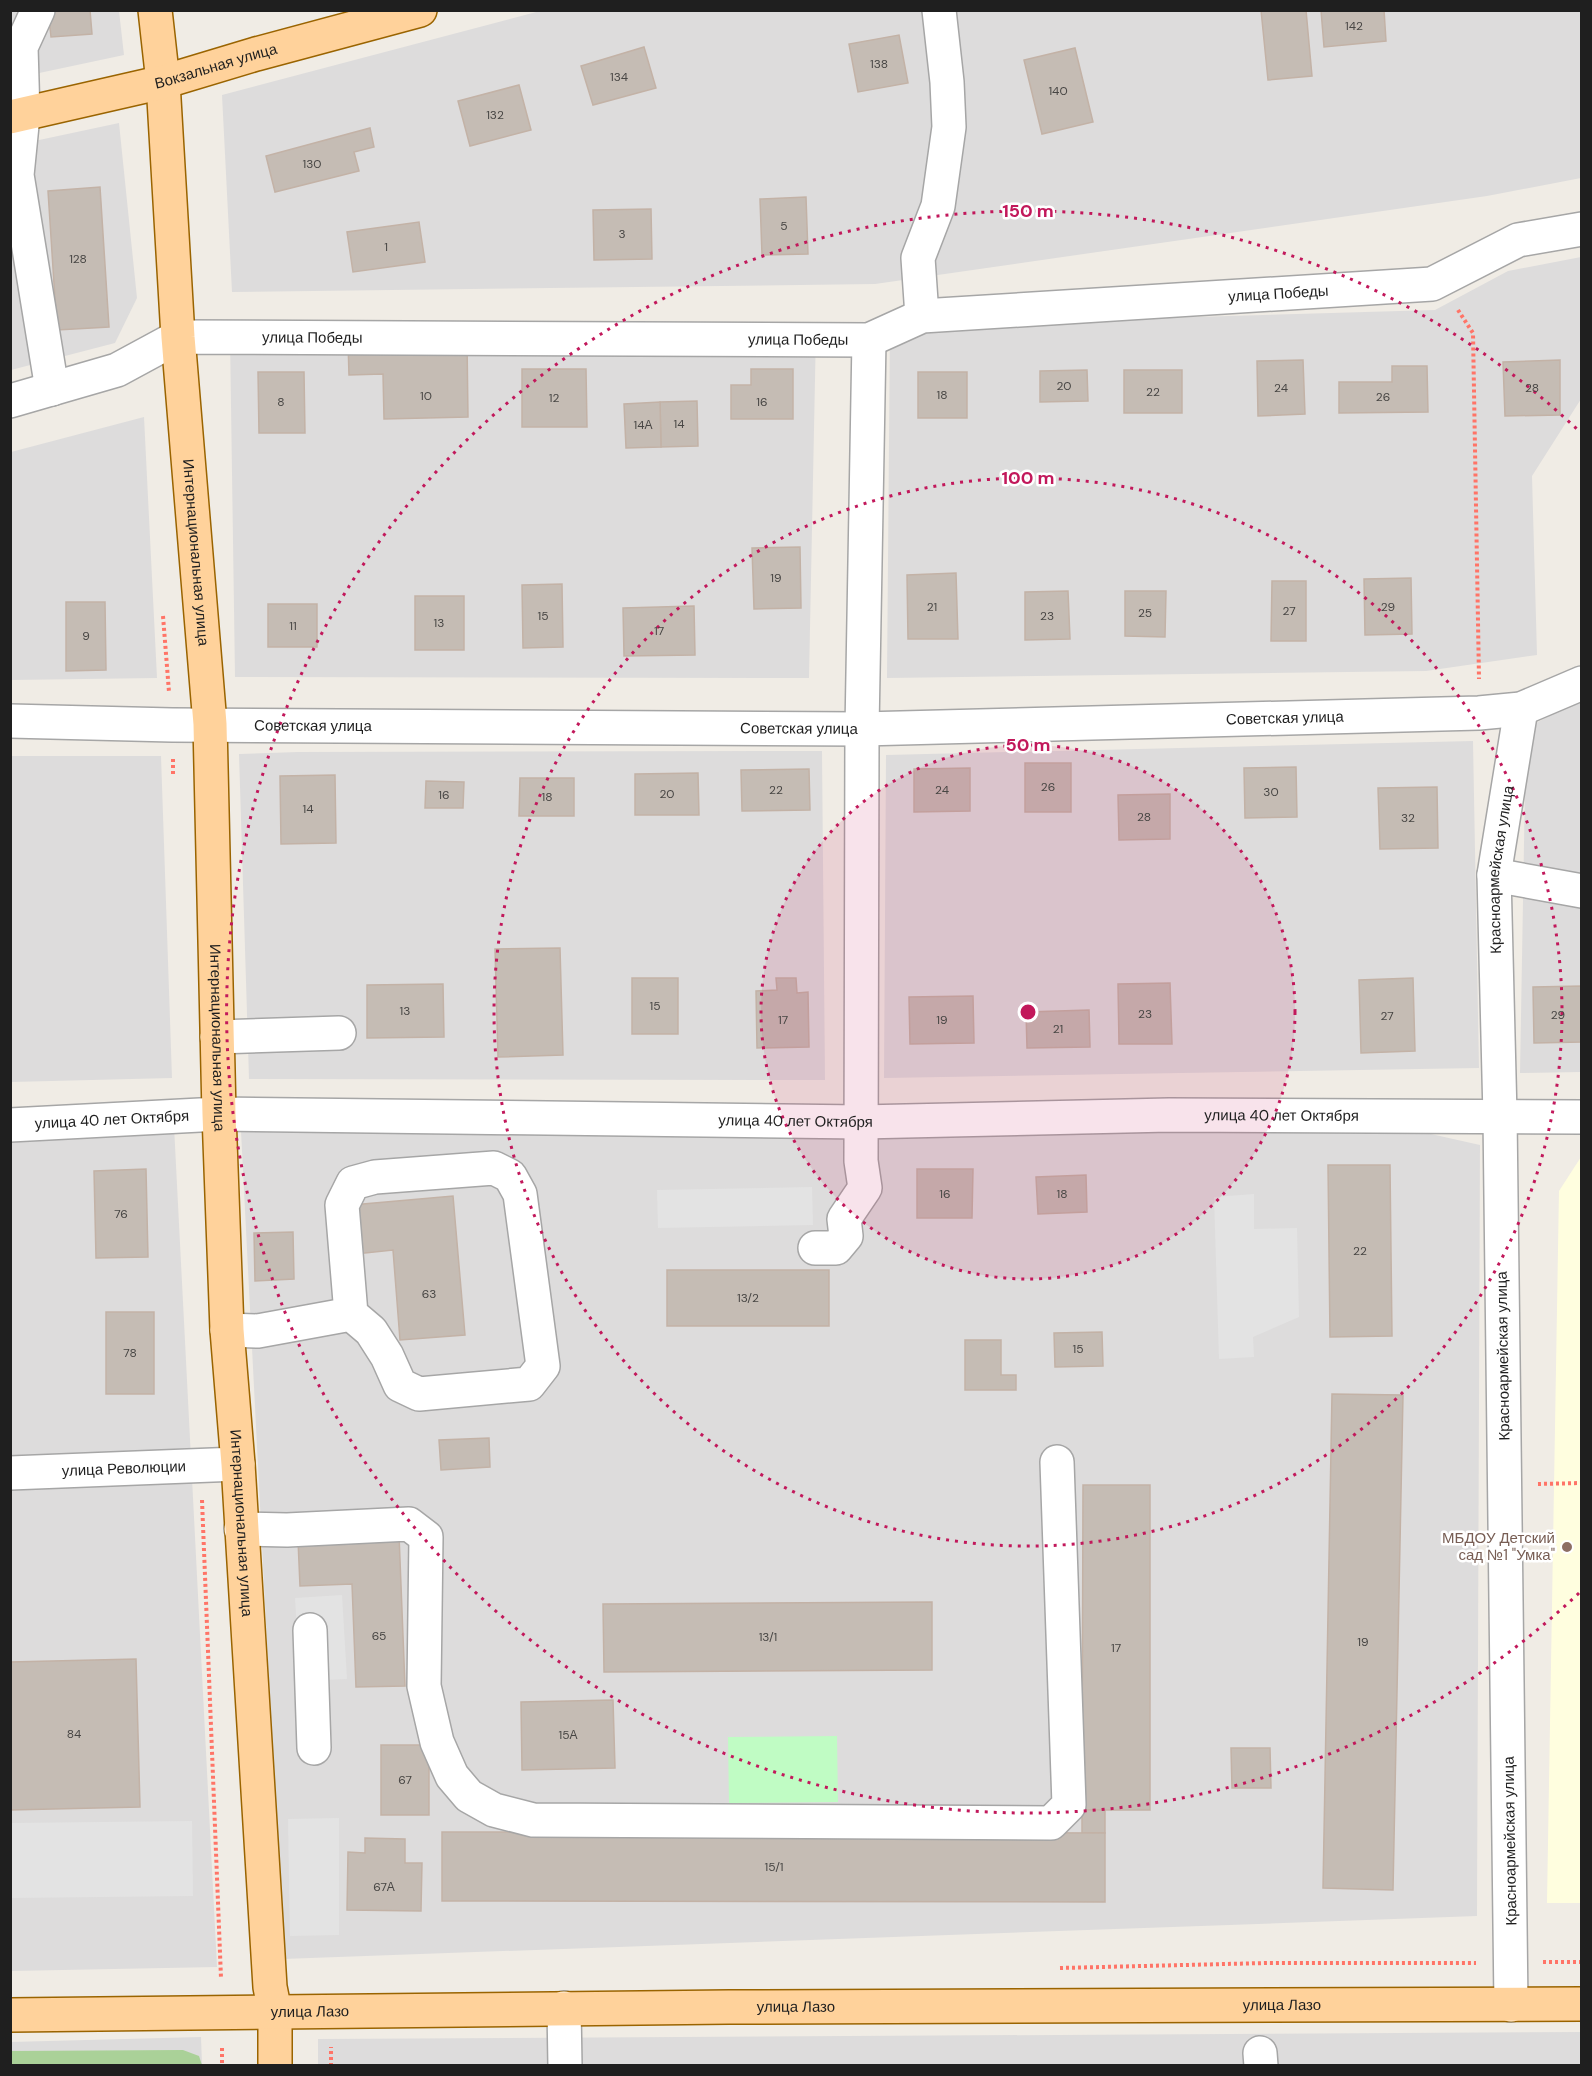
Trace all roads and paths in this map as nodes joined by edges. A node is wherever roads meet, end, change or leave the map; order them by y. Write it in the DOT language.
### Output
graph roads {
  1 [pos="38,10"];
  2 [pos="155,10"];
  3 [pos="420,10"];
  4 [pos="939,10"];
  5 [pos="163,82"];
  6 [pos="17,116"];
  7 [pos="1581,229"];
  8 [pos="1432,284"];
  9 [pos="922,316"];
  10 [pos="178,337"];
  11 [pos="869,340"];
  12 [pos="52,389"];
  13 [pos="10,402"];
  14 [pos="162,606"];
  15 [pos="1581,683"];
  16 [pos="1521,709"];
  17 [pos="1479,713"];
  18 [pos="10,721"];
  19 [pos="210,724"];
  20 [pos="172,725"];
  21 [pos="862,729"];
  22 [pos="174,782"];
  23 [pos="1494,875"];
  24 [pos="1581,891"];
  25 [pos="339,1033"];
  26 [pos="217,1037"];
  27 [pos="219,1114"];
  28 [pos="1500,1116"];
  29 [pos="1581,1117"];
  30 [pos="861,1122"];
  31 [pos="10,1125"];
  32 [pos="815,1248"];
  33 [pos="351,1314"];
  34 [pos="227,1330"];
  35 [pos="1057,1462"];
  36 [pos="201,1464"];
  37 [pos="238,1464"];
  38 [pos="10,1473"];
  39 [pos="1581,1483"];
  40 [pos="1505,1486"];
  41 [pos="241,1529"];
  42 [pos="310,1630"];
  43 [pos="314,1748"];
  44 [pos="1581,1962"];
  45 [pos="1267,1963"];
  46 [pos="1512,1963"];
  47 [pos="1581,2004"];
  48 [pos="1511,2005"];
  49 [pos="564,2008"];
  50 [pos="275,2012"];
  51 [pos="221,2013"];
  52 [pos="10,2015"];
  53 [pos="222,2066"];
  54 [pos="275,2066"];
  55 [pos="565,2066"];
  1 -- 6 [label="street"];
  2 -- 5 [label="main road, Интернациональная улица"];
  3 -- 5 [label="main road, Вокзальная улица"];
  4 -- 9 [label="street"];
  5 -- 6 [label="main road, Вокзальная улица"];
  5 -- 10 [label="main road, Интернациональная улица"];
  6 -- 12 [label="street"];
  7 -- 8 [label="street, улица Победы"];
  8 -- 9 [label="street, улица Победы"];
  8 -- 17 [label="path"];
  9 -- 11 [label="street, улица Победы"];
  10 -- 11 [label="street, улица Победы"];
  10 -- 12 [label="street, улица Победы"];
  10 -- 19 [label="main road, Интернациональная улица"];
  11 -- 21 [label="street"];
  12 -- 13 [label="street, улица Победы"];
  14 -- 20 [label="path"];
  15 -- 16 [label="street, Советская улица"];
  16 -- 17 [label="street, Советская улица"];
  16 -- 23 [label="street, Красноармейская улица"];
  17 -- 21 [label="street, Советская улица"];
  18 -- 20 [label="street, Советская улица"];
  19 -- 20 [label="street, Советская улица"];
  19 -- 21 [label="street, Советская улица"];
  19 -- 26 [label="main road, Интернациональная улица"];
  20 -- 22 [label="path"];
  21 -- 30 [label="street"];
  23 -- 24 [label="street"];
  23 -- 28 [label="street, Красноармейская улица"];
  25 -- 26 [label="street"];
  26 -- 27 [label="main road, Интернациональная улица"];
  27 -- 30 [label="street, улица 40 лет Октября"];
  27 -- 31 [label="street, улица 40 лет Октября"];
  27 -- 34 [label="main road, Интернациональная улица"];
  28 -- 29 [label="street, улица 40 лет Октября"];
  28 -- 30 [label="street, улица 40 лет Октября"];
  28 -- 40 [label="street, Красноармейская улица"];
  30 -- 32 [label="street"];
  33 -- 33 [label="street"];
  33 -- 34 [label="street"];
  34 -- 37 [label="main road, Интернациональная улица"];
  35 -- 41 [label="street"];
  36 -- 37 [label="street, улица Революции"];
  36 -- 38 [label="street, улица Революции"];
  36 -- 51 [label="path"];
  37 -- 41 [label="main road, Интернациональная улица"];
  39 -- 40 [label="path"];
  40 -- 46 [label="street, Красноармейская улица"];
  41 -- 50 [label="main road, Интернациональная улица"];
  42 -- 43 [label="street"];
  44 -- 46 [label="path"];
  45 -- 46 [label="path"];
  46 -- 48 [label="street, Красноармейская улица"];
  47 -- 48 [label="main road, улица Лазо"];
  48 -- 49 [label="main road, улица Лазо"];
  49 -- 50 [label="main road, улица Лазо"];
  49 -- 55 [label="street"];
  50 -- 51 [label="main road, улица Лазо"];
  50 -- 54 [label="main road, Интернациональная улица"];
  51 -- 52 [label="main road, улица Лазо"];
  51 -- 53 [label="path"];
}
